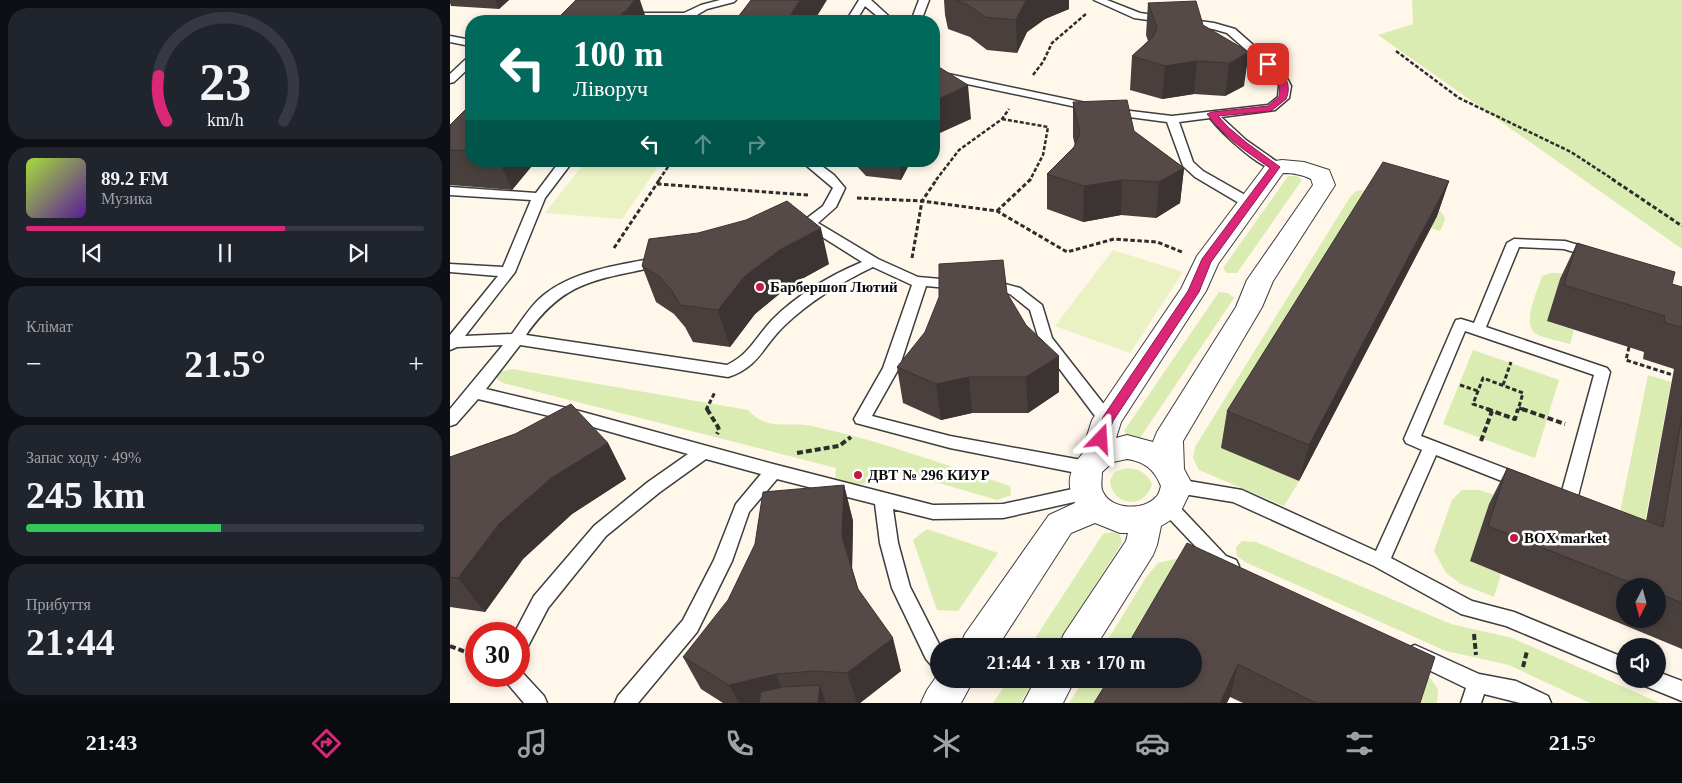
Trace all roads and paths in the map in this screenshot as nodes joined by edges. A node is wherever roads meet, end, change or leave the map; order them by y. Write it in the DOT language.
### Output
graph roads {
  1 [pos="731,0"];
  2 [pos="865,0"];
  3 [pos="924,0"];
  4 [pos="1099,0"];
  5 [pos="691,15"];
  6 [pos="855,15"];
  7 [pos="882,15"];
  8 [pos="918,15"];
  9 [pos="450,39"];
  10 [pos="465,42"];
  11 [pos="1396,51"];
  12 [pos="465,66"];
  13 [pos="940,75"];
  14 [pos="450,80"];
  15 [pos="1019,92"];
  16 [pos="1212,114"];
  17 [pos="1002,119"];
  18 [pos="1172,119"];
  19 [pos="563,167"];
  20 [pos="668,167"];
  21 [pos="815,167"];
  22 [pos="1276,167"];
  23 [pos="657,184"];
  24 [pos="450,191"];
  25 [pos="539,197"];
  26 [pos="836,198"];
  27 [pos="922,201"];
  28 [pos="1249,203"];
  29 [pos="997,211"];
  30 [pos="809,223"];
  31 [pos="1682,226"];
  32 [pos="791,229"];
  33 [pos="1603,257"];
  34 [pos="670,259"];
  35 [pos="873,262"];
  36 [pos="1206,262"];
  37 [pos="450,268"];
  38 [pos="508,272"];
  39 [pos="596,276"];
  40 [pos="918,282"];
  41 [pos="1478,330"];
  42 [pos="516,338"];
  43 [pos="451,344"];
  44 [pos="1630,347"];
  45 [pos="1673,376"];
  46 [pos="475,392"];
  47 [pos="709,403"];
  48 [pos="1518,408"];
  49 [pos="1492,411"];
  50 [pos="579,417"];
  51 [pos="450,420"];
  52 [pos="1107,420"];
  53 [pos="555,431"];
  54 [pos="1586,432"];
  55 [pos="851,436"];
  56 [pos="715,438"];
  57 [pos="1431,446"];
  58 [pos="703,452"];
  59 [pos="789,457"];
  60 [pos="1473,463"];
  61 [pos="773,471"];
  62 [pos="1093,480"];
  63 [pos="1165,495"];
  64 [pos="883,499"];
  65 [pos="1380,561"];
  66 [pos="1246,574"];
  67 [pos="1468,608"];
  68 [pos="530,623"];
  69 [pos="1536,629"];
  70 [pos="983,638"];
  71 [pos="1082,638"];
  72 [pos="1397,645"];
  73 [pos="450,646"];
  74 [pos="930,647"];
  75 [pos="465,652"];
  76 [pos="1616,663"];
  77 [pos="1477,683"];
  78 [pos="1666,685"];
  79 [pos="523,687"];
  80 [pos="1051,688"];
  81 [pos="1516,691"];
  82 [pos="1682,691"];
  83 [pos="536,703"];
  84 [pos="625,703"];
  85 [pos="1042,703"];
  86 [pos="1471,703"];
  87 [pos="1541,703"];
  1 -- 5 [label="lane"];
  2 -- 6 [label="lane"];
  2 -- 7 [label="lane"];
  3 -- 8 [label="lane"];
  4 -- 15 [label="path"];
  4 -- 16 [label="lane"];
  9 -- 10 [label="lane"];
  11 -- 31 [label="path"];
  12 -- 14 [label="lane"];
  13 -- 15 [label="lane"];
  15 -- 17 [label="path"];
  15 -- 18 [label="lane"];
  16 -- 18 [label="lane"];
  16 -- 22 [label="lane"];
  17 -- 27 [label="path"];
  17 -- 29 [label="path"];
  18 -- 28 [label="lane"];
  19 -- 25 [label="lane"];
  20 -- 23 [label="path"];
  21 -- 26 [label="lane"];
  22 -- 28 [label="street"];
  22 -- 63 [label="street"];
  23 -- 26 [label="path"];
  23 -- 39 [label="path"];
  24 -- 25 [label="lane"];
  25 -- 38 [label="lane"];
  26 -- 27 [label="path"];
  26 -- 30 [label="lane"];
  27 -- 29 [label="path"];
  27 -- 40 [label="path"];
  28 -- 36 [label="street"];
  29 -- 36 [label="path"];
  30 -- 32 [label="lane"];
  30 -- 35 [label="lane"];
  33 -- 41 [label="lane"];
  34 -- 39 [label="lane"];
  35 -- 40 [label="lane"];
  35 -- 42 [label="lane"];
  36 -- 52 [label="street"];
  37 -- 38 [label="lane"];
  38 -- 43 [label="lane"];
  39 -- 42 [label="lane"];
  40 -- 52 [label="lane"];
  40 -- 62 [label="lane"];
  41 -- 54 [label="lane"];
  41 -- 57 [label="lane"];
  42 -- 43 [label="lane"];
  42 -- 46 [label="lane"];
  44 -- 45 [label="path"];
  46 -- 50 [label="lane"];
  46 -- 51 [label="lane"];
  47 -- 56 [label="path"];
  48 -- 49 [label="path"];
  48 -- 49 [label="path"];
  48 -- 54 [label="path"];
  49 -- 60 [label="path"];
  50 -- 53 [label="lane"];
  50 -- 58 [label="lane"];
  52 -- 62 [label="street"];
  54 -- 60 [label="lane"];
  55 -- 59 [label="path"];
  57 -- 60 [label="lane"];
  57 -- 65 [label="lane"];
  58 -- 61 [label="lane"];
  58 -- 68 [label="lane"];
  61 -- 64 [label="lane"];
  61 -- 84 [label="lane"];
  62 -- 63 [label="street"];
  62 -- 63 [label="street"];
  62 -- 64 [label="lane"];
  62 -- 70 [label="street"];
  63 -- 65 [label="lane"];
  63 -- 66 [label="lane"];
  63 -- 71 [label="street"];
  64 -- 74 [label="lane"];
  65 -- 67 [label="lane"];
  67 -- 69 [label="lane"];
  67 -- 77 [label="path"];
  69 -- 76 [label="lane"];
  69 -- 81 [label="path"];
  72 -- 77 [label="lane"];
  73 -- 75 [label="path"];
  77 -- 81 [label="lane"];
  77 -- 86 [label="lane"];
  78 -- 82 [label="lane"];
  79 -- 83 [label="lane"];
  80 -- 85 [label="street"];
  81 -- 87 [label="lane"];
}
